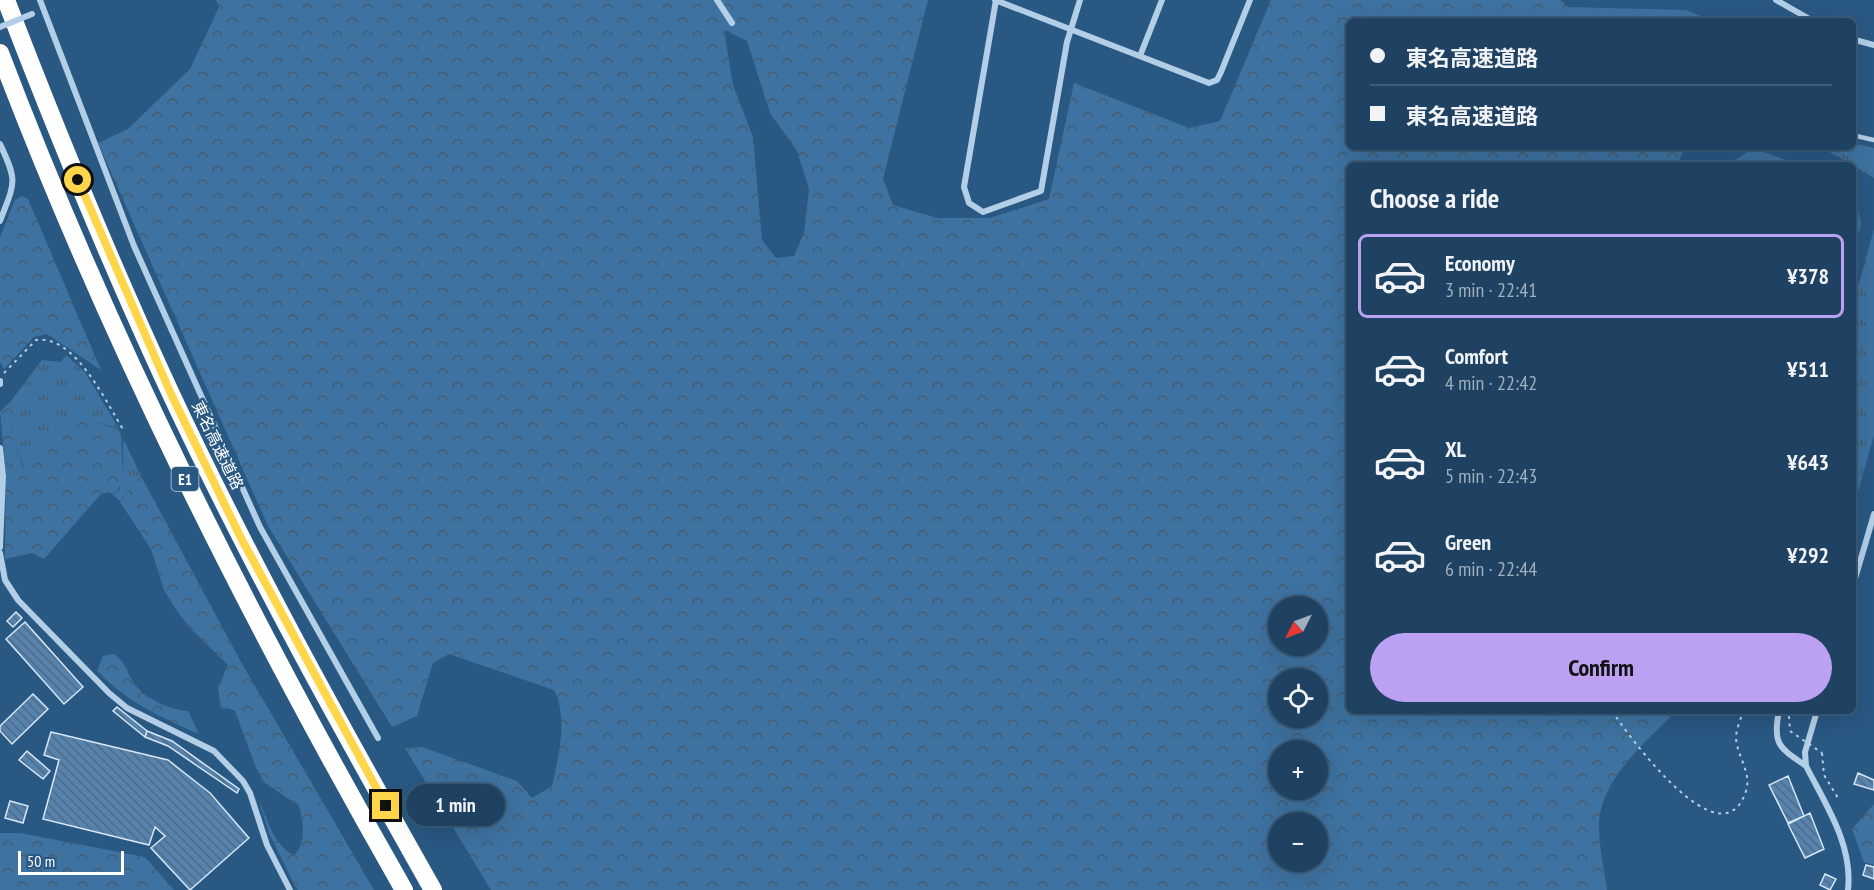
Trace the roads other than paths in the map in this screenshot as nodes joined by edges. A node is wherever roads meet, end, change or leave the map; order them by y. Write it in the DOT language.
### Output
graph roads {
  1 [pos="6,0"];
  2 [pos="40,0"];
  3 [pos="717,0"];
  4 [pos="995,0"];
  5 [pos="1080,0"];
  6 [pos="1162,0"];
  7 [pos="1250,0"];
  8 [pos="1776,0"];
  9 [pos="44,10"];
  10 [pos="1808,18"];
  11 [pos="732,23"];
  12 [pos="0,27"];
  13 [pos="1071,29"];
  14 [pos="1856,40"];
  15 [pos="1874,45"];
  16 [pos="0,53"];
  17 [pos="1140,56"];
  18 [pos="1856,136"];
  19 [pos="1874,140"];
  20 [pos="0,144"];
  21 [pos="0,221"];
  22 [pos="0,448"];
  23 [pos="1874,514"];
  24 [pos="0,547"];
  25 [pos="0,553"];
  26 [pos="1856,575"];
  27 [pos="1778,714"];
  28 [pos="1816,714"];
  29 [pos="378,738"];
  30 [pos="1806,766"];
  31 [pos="290,890"];
  32 [pos="404,890"];
  33 [pos="433,890"];
  34 [pos="1848,890"];
  1 -- 33 [label="highway, 東名高速道路 / E1"];
  2 -- 9 [label="street"];
  3 -- 11 [label="street"];
  4 -- 13 [label="street"];
  4 -- 13 [label="street"];
  5 -- 13 [label="street"];
  6 -- 17 [label="street"];
  7 -- 17 [label="street"];
  8 -- 10 [label="street"];
  9 -- 12 [label="street, bridge"];
  9 -- 29 [label="street"];
  13 -- 17 [label="street"];
  14 -- 15 [label="street"];
  16 -- 32 [label="highway, E1"];
  18 -- 19 [label="lane"];
  20 -- 21 [label="street"];
  22 -- 24 [label="street"];
  23 -- 26 [label="street"];
  25 -- 31 [label="street"];
  27 -- 30 [label="street"];
  28 -- 30 [label="street"];
  30 -- 34 [label="street"];
}
